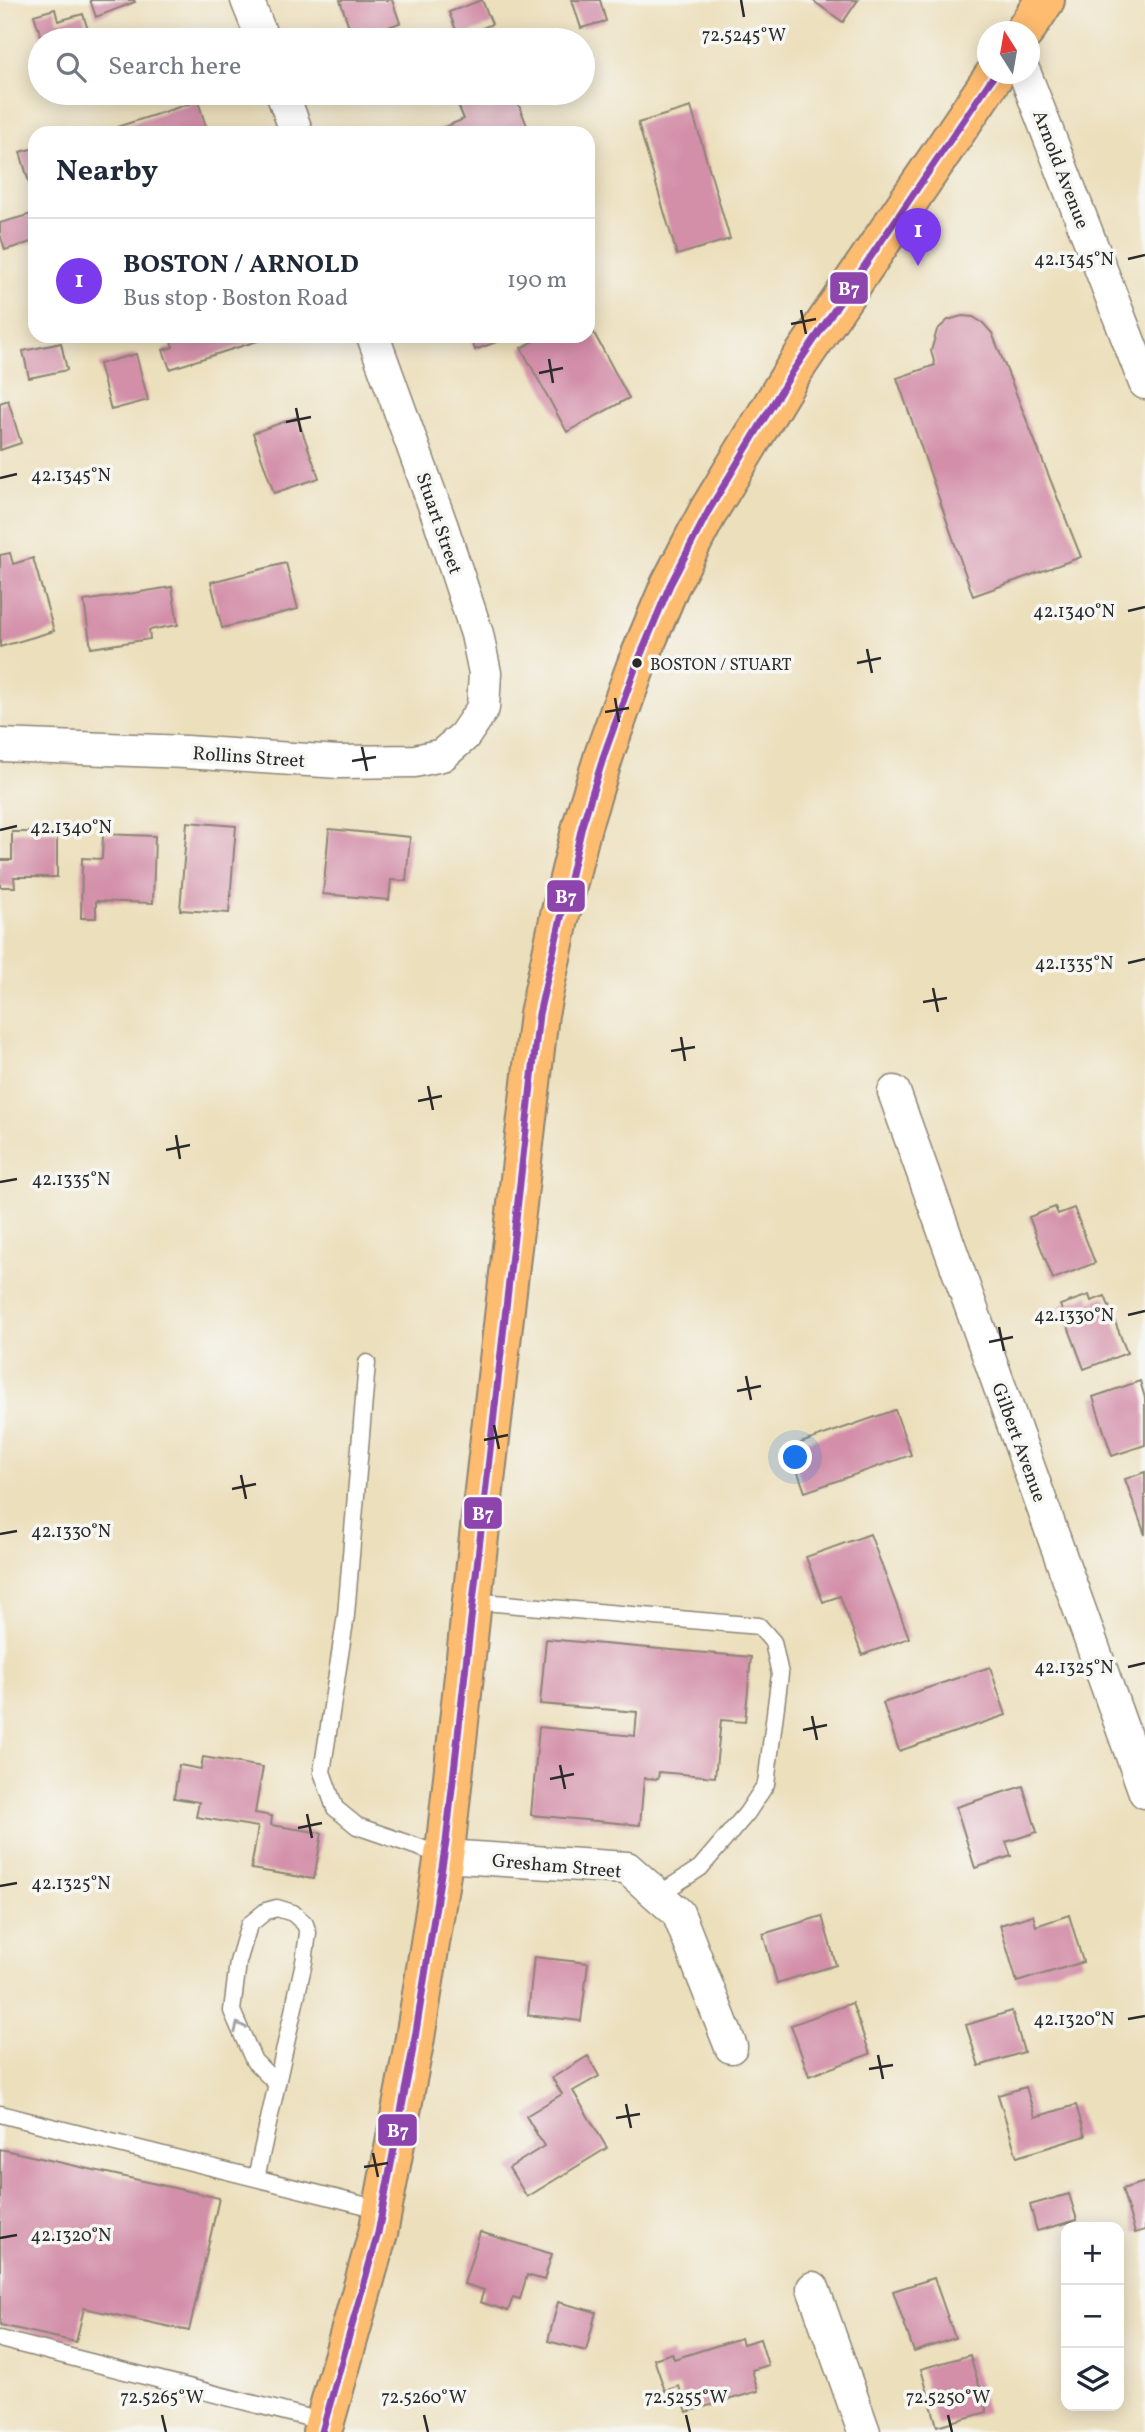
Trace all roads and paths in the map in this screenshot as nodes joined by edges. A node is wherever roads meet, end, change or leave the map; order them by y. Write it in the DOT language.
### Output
graph roads {
  1 [pos="247,0"];
  2 [pos="1045,0"];
  3 [pos="1031,21"];
  4 [pos="258,28"];
  5 [pos="988,84"];
  6 [pos="1029,84"];
  7 [pos="286,105"];
  8 [pos="294,126"];
  9 [pos="376,343"];
  10 [pos="1145,383"];
  11 [pos="479,714"];
  12 [pos="0,745"];
  13 [pos="894,1092"];
  14 [pos="367,1363"];
  15 [pos="472,1601"];
  16 [pos="1145,1792"];
  17 [pos="443,1856"];
  18 [pos="658,1895"];
  19 [pos="731,2048"];
  20 [pos="276,2083"];
  21 [pos="0,2114"];
  22 [pos="256,2178"];
  23 [pos="383,2210"];
  24 [pos="813,2288"];
  25 [pos="0,2339"];
  26 [pos="324,2427"];
  27 [pos="864,2432"];
  1 -- 4 [label="street"];
  2 -- 3 [label="main road"];
  5 -- 15 [label="main road"];
  6 -- 10 [label="street, Arnold Avenue"];
  7 -- 8 [label="street"];
  9 -- 11 [label="street, Stuart Street"];
  11 -- 12 [label="street, Rollins Street"];
  13 -- 16 [label="street, Gilbert Avenue"];
  14 -- 17 [label="lane"];
  15 -- 17 [label="main road"];
  15 -- 18 [label="lane"];
  17 -- 18 [label="street, Gresham Street"];
  17 -- 23 [label="main road"];
  18 -- 19 [label="street, Gresham Street"];
  20 -- 20 [label="lane, one-way"];
  20 -- 22 [label="lane"];
  21 -- 22 [label="lane"];
  22 -- 23 [label="lane"];
  23 -- 26 [label="main road"];
  24 -- 27 [label="street"];
  25 -- 26 [label="lane"];
}
